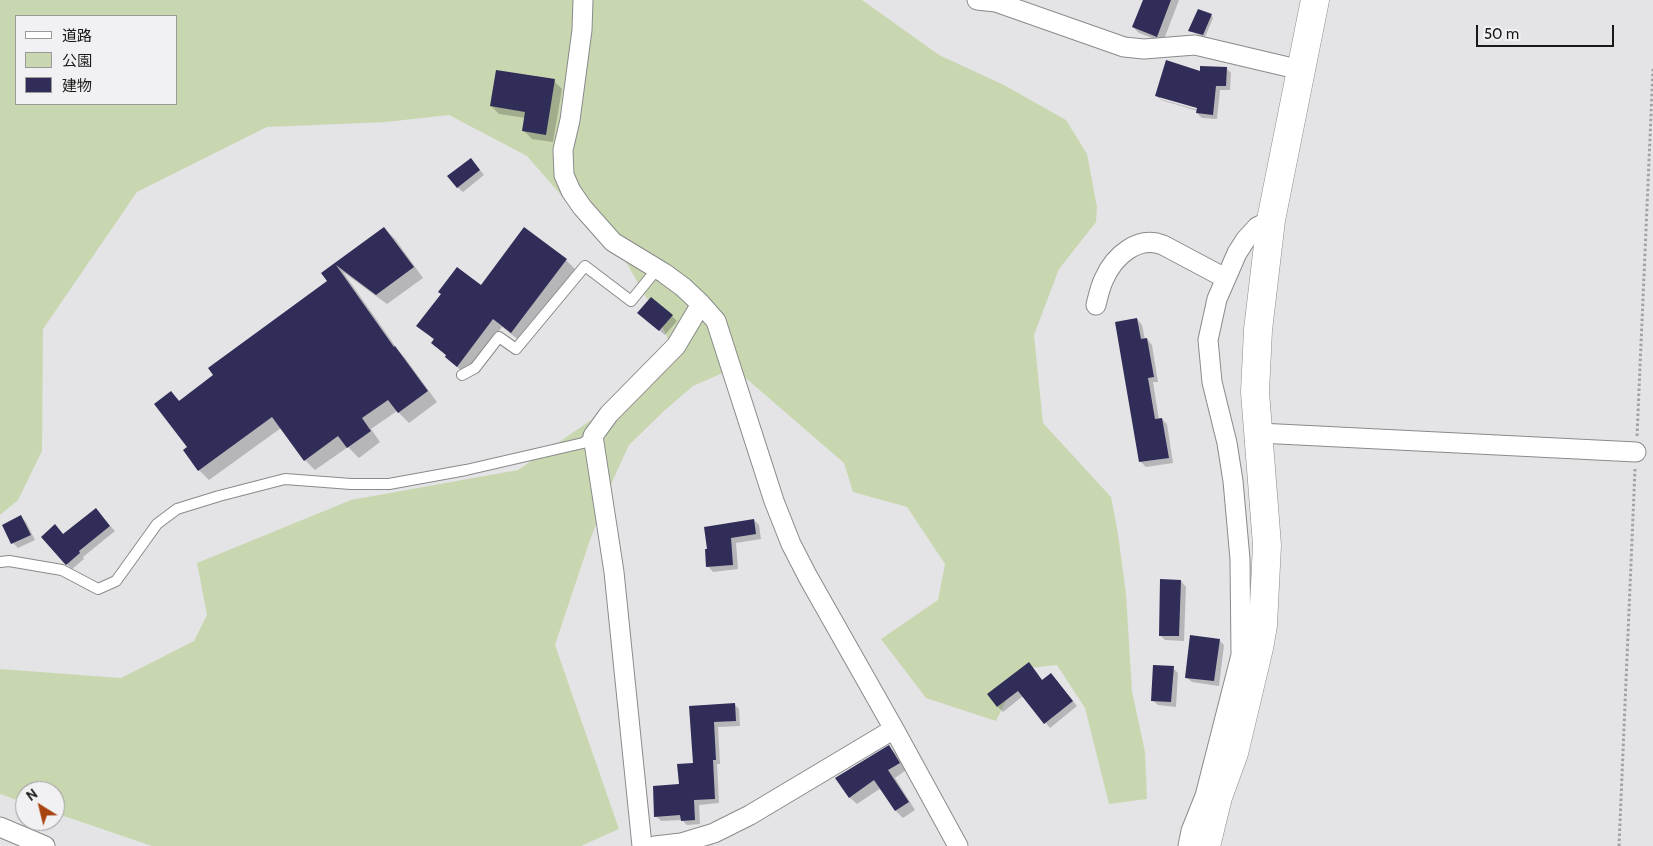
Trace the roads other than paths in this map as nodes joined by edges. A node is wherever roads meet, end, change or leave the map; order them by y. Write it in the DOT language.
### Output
graph roads {
  1 [pos="583,0"];
  2 [pos="977,0"];
  3 [pos="1314,0"];
  4 [pos="1302,70"];
  5 [pos="1271,220"];
  6 [pos="657,269"];
  7 [pos="1225,278"];
  8 [pos="702,304"];
  9 [pos="1096,305"];
  10 [pos="462,375"];
  11 [pos="1259,433"];
  12 [pos="593,436"];
  13 [pos="1636,452"];
  14 [pos="0,562"];
  15 [pos="894,729"];
  16 [pos="0,827"];
  17 [pos="45,846"];
  18 [pos="642,846"];
  19 [pos="655,846"];
  20 [pos="958,846"];
  21 [pos="1188,846"];
  22 [pos="1206,846"];
  1 -- 6 [label="street"];
  2 -- 4 [label="street"];
  3 -- 4 [label="street"];
  4 -- 5 [label="street"];
  5 -- 7 [label="street"];
  5 -- 11 [label="street"];
  6 -- 8 [label="street"];
  6 -- 10 [label="lane"];
  7 -- 9 [label="street"];
  7 -- 21 [label="street"];
  8 -- 12 [label="street"];
  8 -- 15 [label="street"];
  11 -- 13 [label="street"];
  11 -- 22 [label="street"];
  12 -- 14 [label="lane"];
  12 -- 18 [label="street"];
  15 -- 19 [label="street"];
  15 -- 20 [label="street"];
  16 -- 17 [label="street"];
}
